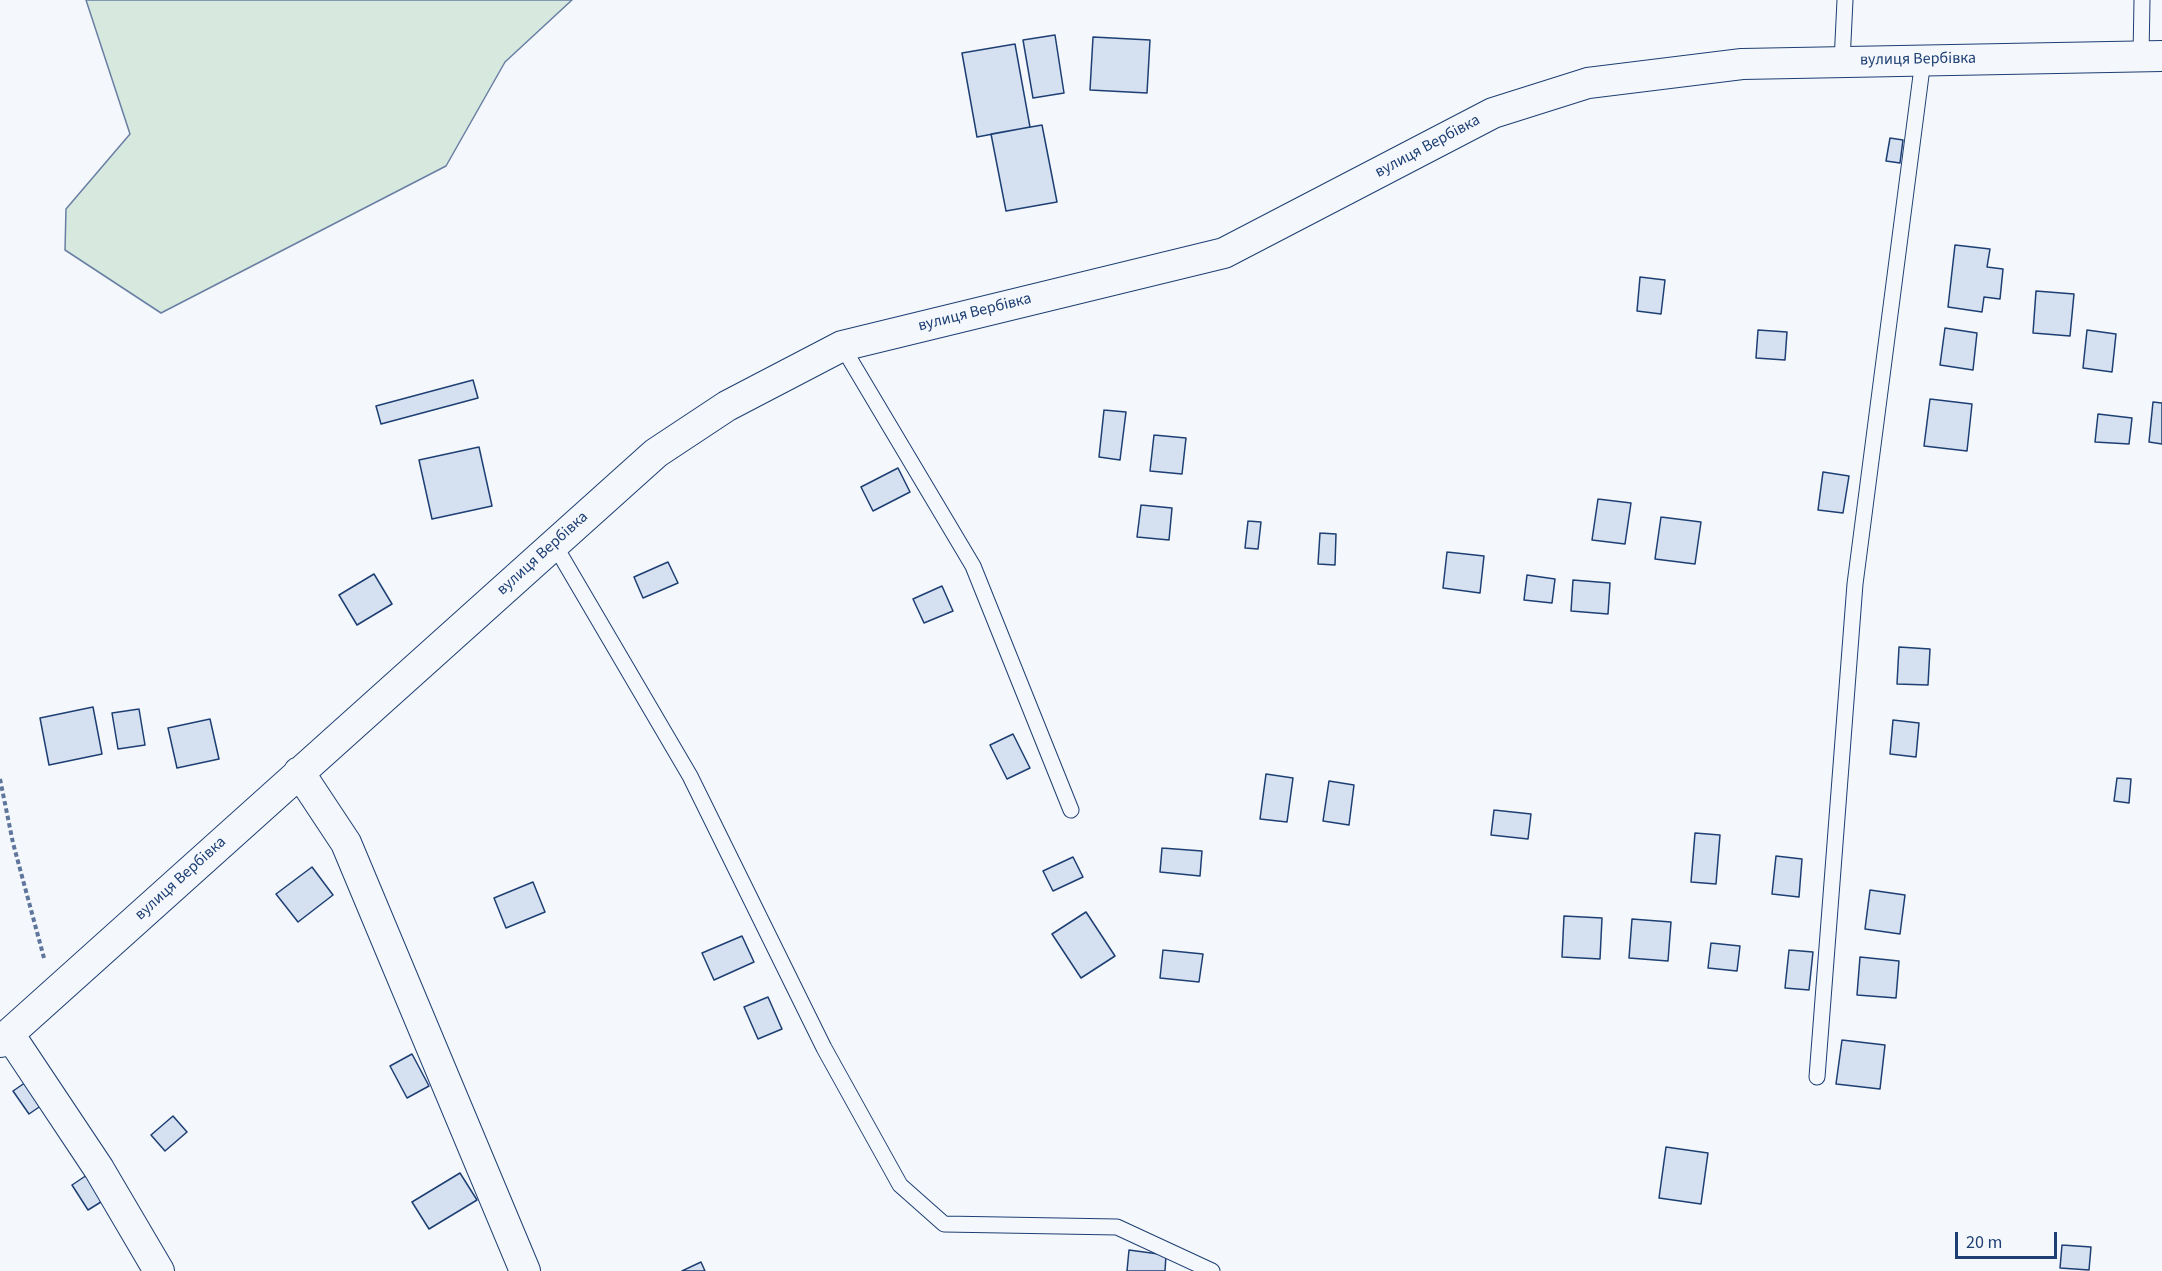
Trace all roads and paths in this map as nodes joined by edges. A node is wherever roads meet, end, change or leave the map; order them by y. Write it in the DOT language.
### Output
graph roads {
  1 [pos="1845,0"];
  2 [pos="2142,0"];
  3 [pos="2151,56"];
  4 [pos="1923,60"];
  5 [pos="1842,62"];
  6 [pos="842,346"];
  7 [pos="554,544"];
  8 [pos="299,772"];
  9 [pos="0,778"];
  10 [pos="1071,810"];
  11 [pos="53,994"];
  12 [pos="5,1038"];
  13 [pos="1817,1077"];
  14 [pos="159,1271"];
  15 [pos="525,1271"];
  16 [pos="1212,1271"];
  1 -- 5 [label="lane"];
  2 -- 3 [label="lane"];
  3 -- 4 [label="street, вулиця Вербівка"];
  4 -- 5 [label="street, вулиця Вербівка"];
  4 -- 13 [label="lane"];
  5 -- 6 [label="street, вулиця Вербівка"];
  6 -- 7 [label="street, вулиця Вербівка"];
  6 -- 10 [label="lane"];
  7 -- 8 [label="street, вулиця Вербівка"];
  7 -- 16 [label="lane"];
  8 -- 11 [label="street, вулиця Вербівка"];
  8 -- 15 [label="street"];
  9 -- 11 [label="path"];
  11 -- 12 [label="street, вулиця Вербівка"];
  12 -- 14 [label="street"];
}
